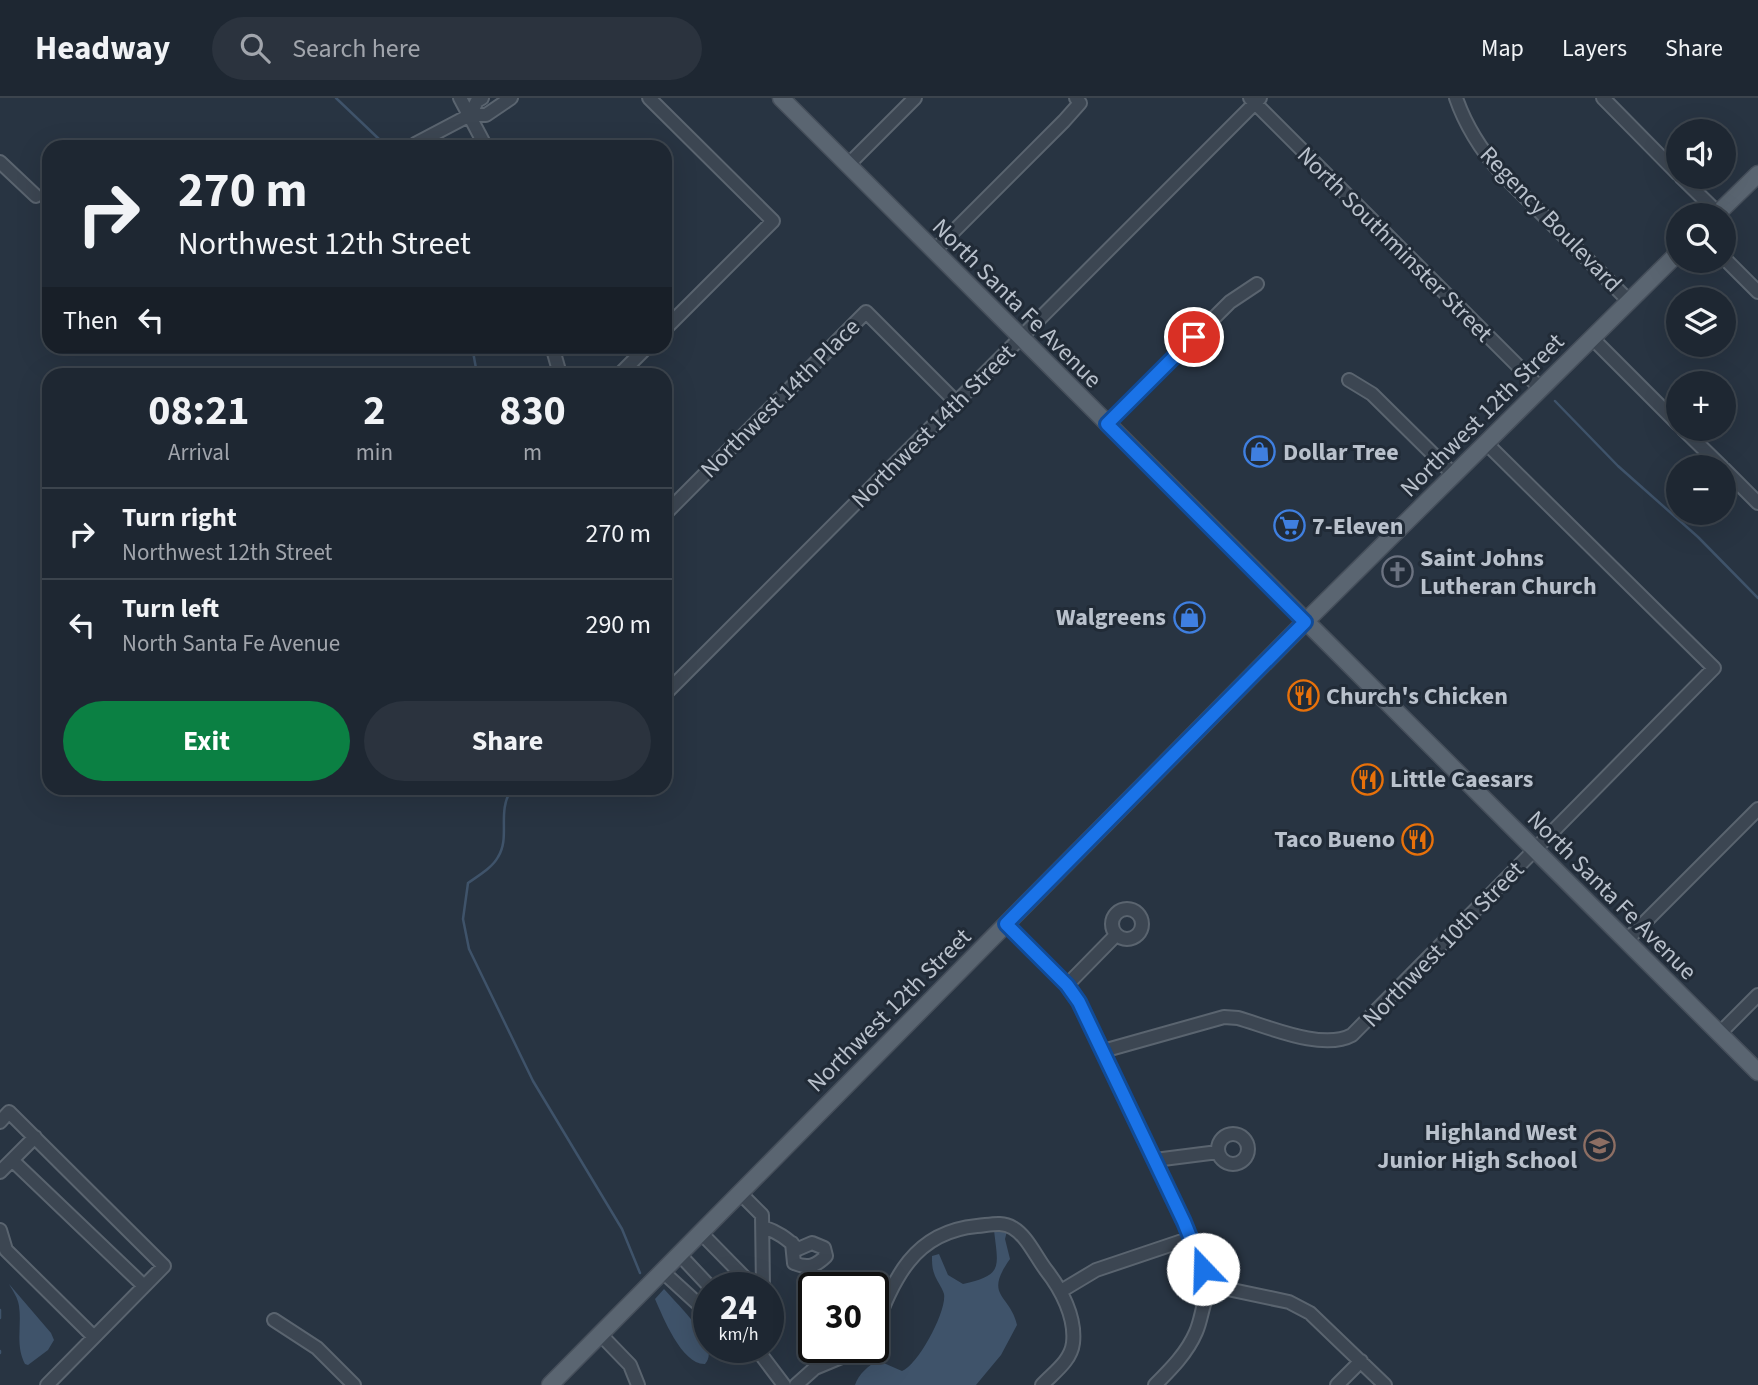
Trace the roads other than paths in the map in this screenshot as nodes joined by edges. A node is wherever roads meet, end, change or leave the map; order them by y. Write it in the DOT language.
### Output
graph roads {
  1 [pos="460,98"];
  2 [pos="482,98"];
  3 [pos="511,98"];
  4 [pos="649,98"];
  5 [pos="781,98"];
  6 [pos="915,98"];
  7 [pos="1076,98"];
  8 [pos="1456,98"];
  9 [pos="1603,98"];
  10 [pos="1254,100"];
  11 [pos="470,115"];
  12 [pos="423,140"];
  13 [pos="482,140"];
  14 [pos="1666,161"];
  15 [pos="0,162"];
  16 [pos="848,165"];
  17 [pos="1758,174"];
  18 [pos="1693,189"];
  19 [pos="36,197"];
  20 [pos="1707,203"];
  21 [pos="1728,203"];
  22 [pos="934,251"];
  23 [pos="1666,265"];
  24 [pos="1736,270"];
  25 [pos="1257,284"];
  26 [pos="1758,292"];
  27 [pos="1630,302"];
  28 [pos="672,323"];
  29 [pos="1020,338"];
  30 [pos="1592,338"];
  31 [pos="640,354"];
  32 [pos="626,368"];
  33 [pos="1349,380"];
  34 [pos="1541,389"];
  35 [pos="956,402"];
  36 [pos="1666,412"];
  37 [pos="1107,424"];
  38 [pos="1696,441"];
  39 [pos="1486,443"];
  40 [pos="1710,455"];
  41 [pos="1454,475"];
  42 [pos="1736,481"];
  43 [pos="1758,503"];
  44 [pos="672,507"];
  45 [pos="1305,622"];
  46 [pos="672,684"];
  47 [pos="1758,809"];
  48 [pos="1534,850"];
  49 [pos="1006,924"];
  50 [pos="1116,934"];
  51 [pos="1626,941"];
  52 [pos="1067,985"];
  53 [pos="1758,995"];
  54 [pos="1719,1034"];
  55 [pos="1103,1051"];
  56 [pos="1758,1072"];
  57 [pos="0,1122"];
  58 [pos="35,1137"];
  59 [pos="1218,1152"];
  60 [pos="12,1160"];
  61 [pos="1155,1160"];
  62 [pos="0,1172"];
  63 [pos="740,1193"];
  64 [pos="763,1227"];
  65 [pos="0,1230"];
  66 [pos="701,1233"];
  67 [pos="1191,1238"];
  68 [pos="792,1243"];
  69 [pos="679,1254"];
  70 [pos="663,1271"];
  71 [pos="696,1272"];
  72 [pos="739,1272"];
  73 [pos="763,1272"];
  74 [pos="1213,1285"];
  75 [pos="144,1286"];
  76 [pos="1061,1292"];
  77 [pos="889,1298"];
  78 [pos="693,1299"];
  79 [pos="274,1320"];
  80 [pos="94,1337"];
  81 [pos="598,1337"];
  82 [pos="1361,1361"];
  83 [pos="767,1363"];
  84 [pos="827,1363"];
  85 [pos="636,1380"];
  86 [pos="47,1385"];
  87 [pos="354,1385"];
  88 [pos="550,1385"];
  89 [pos="784,1385"];
  90 [pos="796,1385"];
  91 [pos="1042,1385"];
  92 [pos="1155,1385"];
  93 [pos="1337,1385"];
  94 [pos="1385,1385"];
  1 -- 11 [label="street"];
  2 -- 11 [label="street"];
  3 -- 11 [label="street"];
  4 -- 28 [label="street"];
  5 -- 16 [label="main road, North Santa Fe Avenue"];
  6 -- 16 [label="street"];
  7 -- 22 [label="street"];
  8 -- 27 [label="street, Regency Boulevard"];
  9 -- 14 [label="street"];
  10 -- 29 [label="street, Northwest 14th Street"];
  10 -- 34 [label="street, North Southminster Street"];
  11 -- 12 [label="street"];
  11 -- 13 [label="street"];
  15 -- 19 [label="street"];
  16 -- 22 [label="main road, North Santa Fe Avenue"];
  17 -- 21 [label="main road"];
  18 -- 20 [label="street"];
  22 -- 29 [label="main road, North Santa Fe Avenue"];
  23 -- 27 [label="main road, Northwest 12th Street"];
  24 -- 26 [label="street"];
  25 -- 37 [label="street"];
  27 -- 30 [label="main road, Northwest 12th Street"];
  29 -- 35 [label="street, Northwest 14th Street"];
  29 -- 37 [label="main road, North Santa Fe Avenue"];
  30 -- 34 [label="main road, Northwest 12th Street"];
  30 -- 36 [label="street"];
  31 -- 32 [label="street"];
  33 -- 41 [label="street"];
  34 -- 39 [label="main road, Northwest 12th Street"];
  35 -- 44 [label="street, Northwest 14th Place"];
  35 -- 46 [label="street, Northwest 14th Street"];
  37 -- 45 [label="main road, North Santa Fe Avenue"];
  38 -- 40 [label="street"];
  39 -- 41 [label="main road, Northwest 12th Street"];
  39 -- 48 [label="street, Northwest 10th Street"];
  41 -- 45 [label="main road, Northwest 12th Street"];
  42 -- 43 [label="street"];
  45 -- 48 [label="main road, North Santa Fe Avenue"];
  45 -- 49 [label="main road, Northwest 12th Street"];
  47 -- 51 [label="street"];
  48 -- 51 [label="main road, North Santa Fe Avenue"];
  48 -- 55 [label="street, Northwest 10th Street"];
  49 -- 52 [label="street"];
  49 -- 63 [label="main road, Northwest 12th Street"];
  50 -- 52 [label="street"];
  51 -- 54 [label="main road, North Santa Fe Avenue"];
  52 -- 55 [label="street"];
  53 -- 54 [label="street"];
  54 -- 56 [label="main road, North Santa Fe Avenue"];
  55 -- 61 [label="street"];
  57 -- 58 [label="street"];
  58 -- 60 [label="street"];
  58 -- 75 [label="street"];
  59 -- 61 [label="street"];
  60 -- 62 [label="street"];
  60 -- 75 [label="street"];
  61 -- 67 [label="street"];
  63 -- 64 [label="street"];
  63 -- 66 [label="main road, Northwest 12th Street"];
  64 -- 68 [label="street"];
  64 -- 73 [label="street"];
  65 -- 80 [label="street"];
  66 -- 69 [label="main road, Northwest 12th Street"];
  66 -- 72 [label="street"];
  67 -- 74 [label="street"];
  67 -- 76 [label="street"];
  69 -- 70 [label="main road, Northwest 12th Street"];
  69 -- 71 [label="street"];
  70 -- 78 [label="street"];
  70 -- 81 [label="main road, Northwest 12th Street"];
  74 -- 82 [label="street"];
  74 -- 92 [label="street"];
  75 -- 80 [label="street"];
  76 -- 77 [label="street"];
  76 -- 91 [label="street"];
  79 -- 87 [label="street"];
  80 -- 86 [label="street"];
  81 -- 85 [label="street"];
  81 -- 88 [label="main road, Northwest 12th Street"];
  82 -- 93 [label="street"];
  82 -- 94 [label="street"];
  83 -- 89 [label="street"];
  84 -- 90 [label="street"];
}
